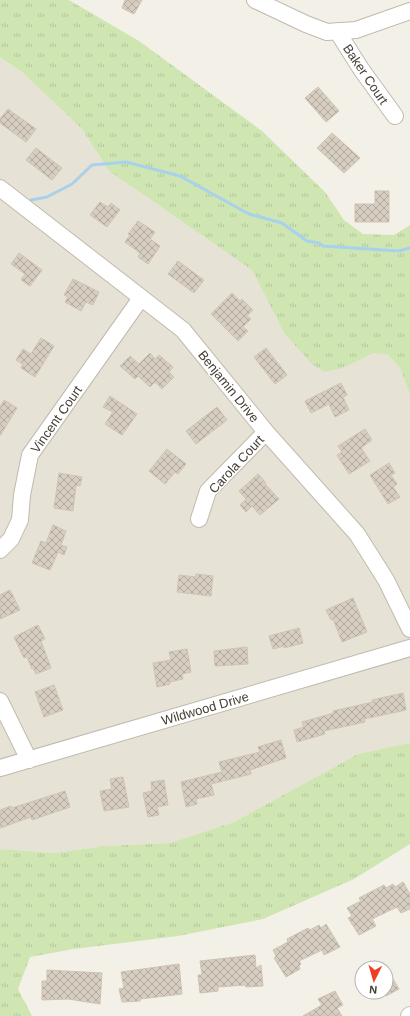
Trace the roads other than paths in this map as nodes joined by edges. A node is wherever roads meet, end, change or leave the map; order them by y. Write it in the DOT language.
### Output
graph roads {
  1 [pos="255,0"];
  2 [pos="410,11"];
  3 [pos="337,31"];
  4 [pos="395,116"];
  5 [pos="0,188"];
  6 [pos="142,298"];
  7 [pos="266,432"];
  8 [pos="199,519"];
  9 [pos="0,550"];
  10 [pos="410,629"];
  11 [pos="410,648"];
  12 [pos="0,700"];
  13 [pos="29,760"];
  14 [pos="0,768"];
  1 -- 3 [label="street"];
  2 -- 3 [label="street"];
  3 -- 4 [label="street, Baker Court"];
  5 -- 6 [label="street, Benjamin Drive"];
  6 -- 7 [label="street, Benjamin Drive"];
  6 -- 9 [label="street, Vincent Court"];
  7 -- 8 [label="street, Carola Court"];
  7 -- 10 [label="street, Benjamin Drive"];
  11 -- 13 [label="street, Wildwood Drive"];
  12 -- 13 [label="street"];
  13 -- 14 [label="street, Wildwood Drive"];
}
